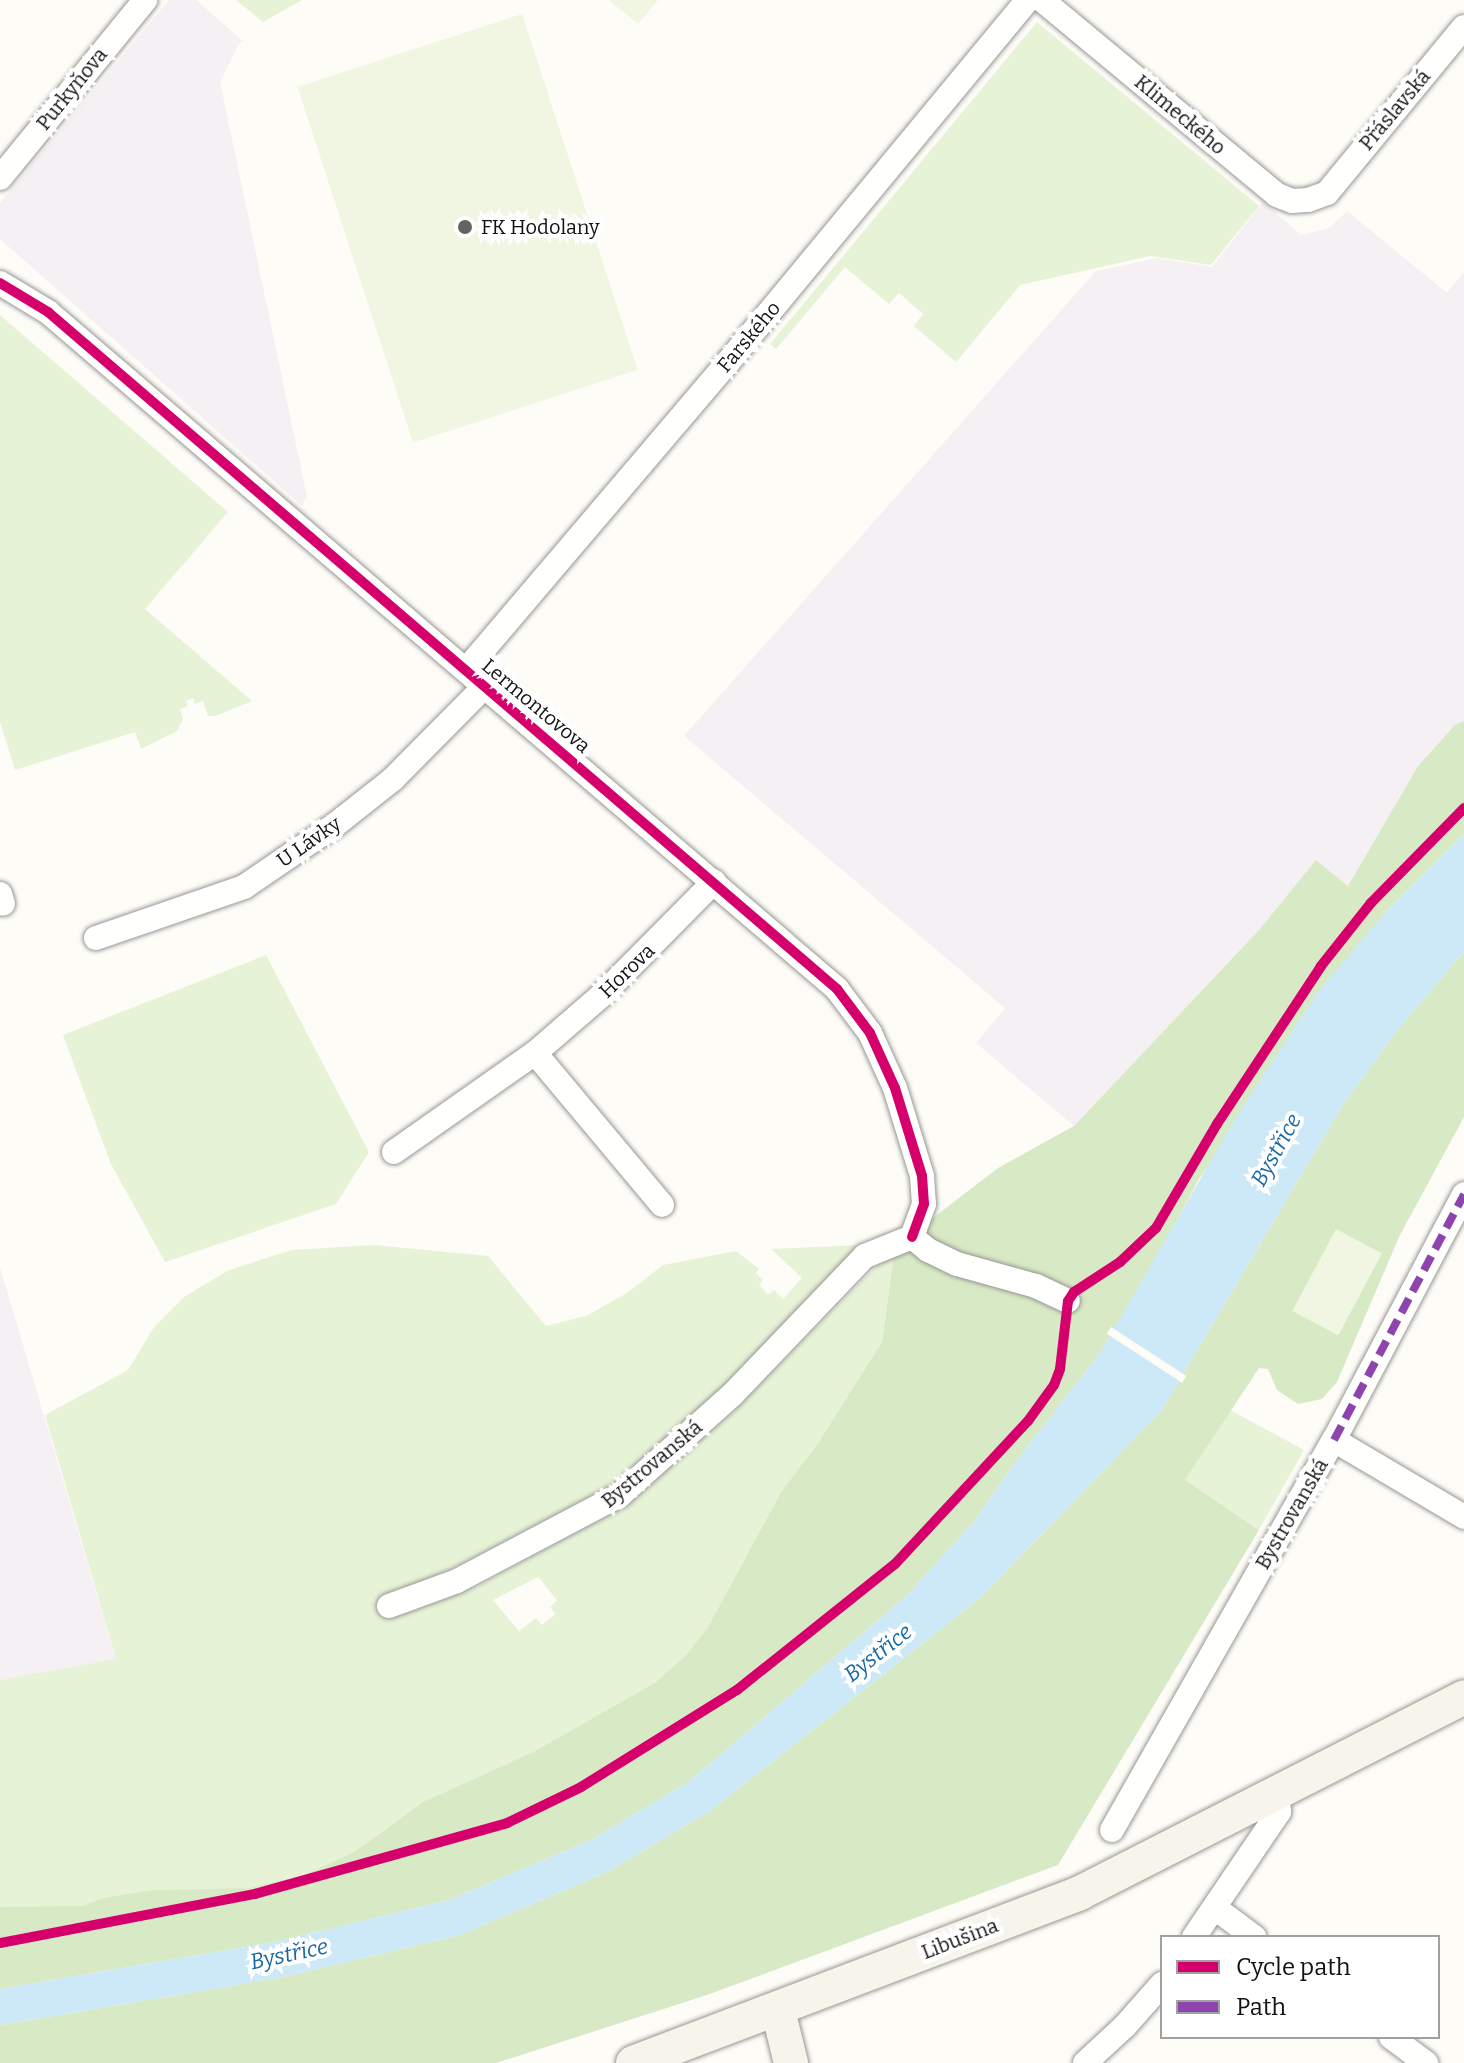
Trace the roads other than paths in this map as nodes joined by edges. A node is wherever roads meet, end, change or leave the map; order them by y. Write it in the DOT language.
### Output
graph roads {
  1 [pos="145,0"];
  2 [pos="1028,0"];
  3 [pos="1042,0"];
  4 [pos="1464,27"];
  5 [pos="0,178"];
  6 [pos="1327,193"];
  7 [pos="0,283"];
  8 [pos="466,670"];
  9 [pos="485,686"];
  10 [pos="714,882"];
  11 [pos="96,938"];
  12 [pos="535,1053"];
  13 [pos="394,1152"];
  14 [pos="1464,1194"];
  15 [pos="662,1205"];
  16 [pos="912,1237"];
  17 [pos="1068,1301"];
  18 [pos="1334,1440"];
  19 [pos="1464,1517"];
  20 [pos="389,1606"];
  21 [pos="1464,1697"];
  22 [pos="1277,1791"];
  23 [pos="1112,1830"];
  24 [pos="1215,1908"];
  25 [pos="1195,1935"];
  26 [pos="1251,1935"];
  27 [pos="1160,1986"];
  28 [pos="778,2010"];
  29 [pos="1394,2039"];
  30 [pos="633,2063"];
  31 [pos="791,2063"];
  32 [pos="1085,2063"];
  33 [pos="1426,2063"];
  1 -- 5 [label="street, Purkyňova"];
  2 -- 8 [label="street, Farského"];
  3 -- 6 [label="street, Klimeckého"];
  4 -- 6 [label="street, Přáslavská"];
  7 -- 8 [label="street, Lermontovova"];
  8 -- 9 [label="street, Lermontovova"];
  9 -- 10 [label="street, Lermontovova"];
  9 -- 11 [label="street, U Lávky"];
  10 -- 12 [label="street, Horova"];
  10 -- 16 [label="street, Lermontovova"];
  12 -- 13 [label="street, Horova"];
  12 -- 15 [label="street"];
  14 -- 18 [label="street, Bystrovanská"];
  16 -- 17 [label="street"];
  16 -- 20 [label="street, Bystrovanská"];
  18 -- 19 [label="street"];
  18 -- 23 [label="street, Bystrovanská"];
  21 -- 22 [label="street, Libušina"];
  22 -- 24 [label="street"];
  22 -- 28 [label="street, Libušina"];
  24 -- 25 [label="street"];
  24 -- 26 [label="street"];
  27 -- 32 [label="street"];
  28 -- 30 [label="street, Libušina"];
  28 -- 31 [label="street"];
  29 -- 33 [label="street"];
}
